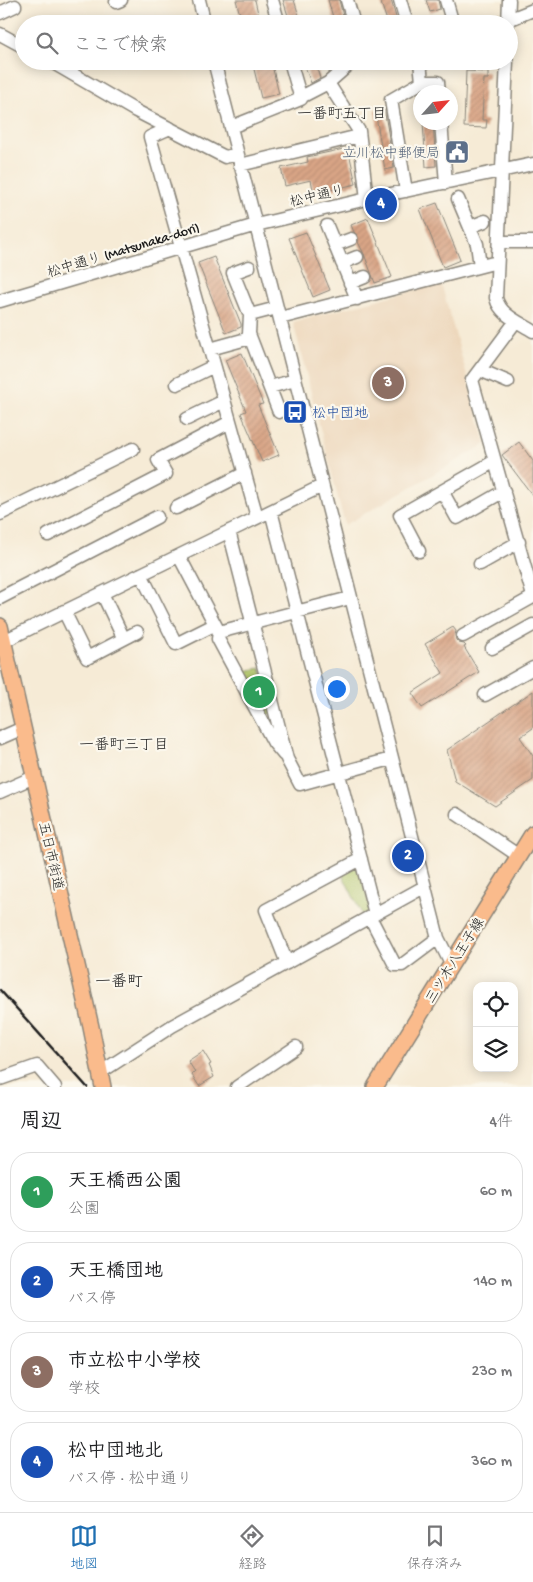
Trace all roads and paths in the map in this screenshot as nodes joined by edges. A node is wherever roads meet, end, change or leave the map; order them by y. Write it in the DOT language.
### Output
graph roads {
  1 [pos="199,0"];
  2 [pos="272,0"];
  3 [pos="347,0"];
  4 [pos="400,0"];
  5 [pos="446,0"];
  6 [pos="509,0"];
  7 [pos="15,6"];
  8 [pos="533,10"];
  9 [pos="0,13"];
  10 [pos="203,15"];
  11 [pos="276,15"];
  12 [pos="351,15"];
  13 [pos="404,15"];
  14 [pos="450,15"];
  15 [pos="508,15"];
  16 [pos="518,17"];
  17 [pos="0,34"];
  18 [pos="15,42"];
  19 [pos="66,70"];
  20 [pos="216,70"];
  21 [pos="293,70"];
  22 [pos="343,70"];
  23 [pos="421,70"];
  24 [pos="507,70"];
  25 [pos="422,82"];
  26 [pos="328,83"];
  27 [pos="438,85"];
  28 [pos="301,97"];
  29 [pos="231,127"];
  30 [pos="170,128"];
  31 [pos="442,130"];
  32 [pos="359,136"];
  33 [pos="239,160"];
  34 [pos="533,164"];
  35 [pos="503,170"];
  36 [pos="446,183"];
  37 [pos="406,191"];
  38 [pos="367,199"];
  39 [pos="458,199"];
  40 [pos="485,221"];
  41 [pos="256,225"];
  42 [pos="327,226"];
  43 [pos="470,227"];
  44 [pos="350,239"];
  45 [pos="499,242"];
  46 [pos="533,242"];
  47 [pos="335,245"];
  48 [pos="180,247"];
  49 [pos="357,257"];
  50 [pos="497,262"];
  51 [pos="342,263"];
  52 [pos="480,266"];
  53 [pos="249,267"];
  54 [pos="365,277"];
  55 [pos="350,283"];
  56 [pos="356,299"];
  57 [pos="0,301"];
  58 [pos="278,313"];
  59 [pos="250,315"];
  60 [pos="516,321"];
  61 [pos="533,331"];
  62 [pos="250,338"];
  63 [pos="210,349"];
  64 [pos="214,366"];
  65 [pos="480,370"];
  66 [pos="295,380"];
  67 [pos="508,382"];
  68 [pos="177,384"];
  69 [pos="270,387"];
  70 [pos="224,401"];
  71 [pos="280,412"];
  72 [pos="187,419"];
  73 [pos="230,422"];
  74 [pos="132,449"];
  75 [pos="496,461"];
  76 [pos="245,473"];
  77 [pos="322,486"];
  78 [pos="442,491"];
  79 [pos="504,491"];
  80 [pos="176,508"];
  81 [pos="271,511"];
  82 [pos="0,514"];
  83 [pos="157,517"];
  84 [pos="257,517"];
  85 [pos="229,531"];
  86 [pos="48,535"];
  87 [pos="518,542"];
  88 [pos="419,552"];
  89 [pos="178,556"];
  90 [pos="480,564"];
  91 [pos="141,574"];
  92 [pos="102,593"];
  93 [pos="533,596"];
  94 [pos="0,598"];
  95 [pos="350,598"];
  96 [pos="64,612"];
  97 [pos="297,612"];
  98 [pos="253,624"];
  99 [pos="533,625"];
  100 [pos="0,626"];
  101 [pos="216,629"];
  102 [pos="136,632"];
  103 [pos="121,633"];
  104 [pos="463,636"];
  105 [pos="4,641"];
  106 [pos="492,648"];
  107 [pos="533,668"];
  108 [pos="485,695"];
  109 [pos="23,728"];
  110 [pos="0,738"];
  111 [pos="391,758"];
  112 [pos="287,759"];
  113 [pos="338,773"];
  114 [pos="34,777"];
  115 [pos="0,792"];
  116 [pos="457,814"];
  117 [pos="533,833"];
  118 [pos="519,856"];
  119 [pos="360,859"];
  120 [pos="424,887"];
  121 [pos="372,915"];
  122 [pos="438,938"];
  123 [pos="288,963"];
  124 [pos="452,964"];
  125 [pos="296,1047"];
  126 [pos="0,1079"];
  127 [pos="104,1083"];
  128 [pos="55,1087"];
  129 [pos="236,1087"];
  130 [pos="375,1087"];
  1 -- 10 [label="street"];
  2 -- 11 [label="street"];
  3 -- 12 [label="street"];
  4 -- 13 [label="street"];
  5 -- 14 [label="street"];
  6 -- 15 [label="street"];
  7 -- 9 [label="street"];
  8 -- 16 [label="street"];
  17 -- 18 [label="street"];
  19 -- 30 [label="street"];
  20 -- 29 [label="street"];
  21 -- 28 [label="street"];
  22 -- 26 [label="street"];
  23 -- 25 [label="street"];
  24 -- 35 [label="street"];
  25 -- 27 [label="street"];
  25 -- 37 [label="street"];
  26 -- 28 [label="street"];
  26 -- 32 [label="street"];
  28 -- 29 [label="street"];
  29 -- 33 [label="street"];
  30 -- 33 [label="street"];
  30 -- 48 [label="street"];
  31 -- 36 [label="street"];
  32 -- 33 [label="street"];
  32 -- 38 [label="street"];
  33 -- 41 [label="street"];
  34 -- 35 [label="street, 松中通り"];
  35 -- 36 [label="street, 松中通り"];
  35 -- 45 [label="street"];
  36 -- 37 [label="street, 松中通り"];
  37 -- 38 [label="street, 松中通り"];
  38 -- 41 [label="street, 松中通り"];
  39 -- 43 [label="street"];
  40 -- 43 [label="street"];
  41 -- 48 [label="street, 松中通り (Matsunaka-dori)"];
  41 -- 58 [label="street"];
  42 -- 47 [label="street"];
  43 -- 52 [label="street"];
  44 -- 47 [label="street"];
  45 -- 46 [label="street"];
  45 -- 50 [label="street"];
  47 -- 51 [label="street"];
  48 -- 57 [label="street, 松中通り (Matsunaka-dori)"];
  48 -- 63 [label="street"];
  49 -- 51 [label="street"];
  50 -- 52 [label="street"];
  50 -- 60 [label="street"];
  51 -- 55 [label="street"];
  52 -- 56 [label="street"];
  53 -- 59 [label="street"];
  54 -- 55 [label="street"];
  55 -- 56 [label="street"];
  56 -- 58 [label="street"];
  58 -- 59 [label="street"];
  58 -- 66 [label="street"];
  59 -- 62 [label="street"];
  60 -- 61 [label="street"];
  60 -- 65 [label="street"];
  62 -- 63 [label="street"];
  62 -- 69 [label="street"];
  63 -- 64 [label="street"];
  64 -- 68 [label="street"];
  64 -- 70 [label="street"];
  65 -- 67 [label="street"];
  65 -- 75 [label="street"];
  66 -- 69 [label="street"];
  66 -- 77 [label="street"];
  69 -- 71 [label="street"];
  70 -- 72 [label="street"];
  70 -- 73 [label="street"];
  73 -- 76 [label="street"];
  73 -- 86 [label="street"];
  74 -- 82 [label="street"];
  75 -- 78 [label="street"];
  75 -- 79 [label="street"];
  76 -- 80 [label="street"];
  76 -- 84 [label="street"];
  77 -- 81 [label="street"];
  77 -- 95 [label="street"];
  78 -- 79 [label="street"];
  78 -- 88 [label="street"];
  79 -- 87 [label="street"];
  81 -- 84 [label="street"];
  81 -- 97 [label="street"];
  83 -- 94 [label="street"];
  84 -- 85 [label="street"];
  85 -- 89 [label="street"];
  85 -- 98 [label="street"];
  87 -- 90 [label="street"];
  87 -- 93 [label="street"];
  89 -- 91 [label="street"];
  89 -- 101 [label="street"];
  91 -- 92 [label="street"];
  91 -- 101 [label="street"];
  92 -- 96 [label="street"];
  92 -- 103 [label="street"];
  93 -- 104 [label="street"];
  95 -- 97 [label="street"];
  95 -- 111 [label="street"];
  96 -- 102 [label="street"];
  96 -- 105 [label="street"];
  97 -- 98 [label="street"];
  97 -- 113 [label="street"];
  98 -- 101 [label="street"];
  98 -- 112 [label="street"];
  99 -- 106 [label="street"];
  100 -- 105 [label="main road, 五日市街道"];
  101 -- 112 [label="street"];
  105 -- 109 [label="main road, 五日市街道"];
  107 -- 108 [label="street"];
  109 -- 110 [label="street"];
  109 -- 114 [label="main road, 五日市街道"];
  111 -- 113 [label="street"];
  111 -- 120 [label="street"];
  112 -- 113 [label="street"];
  113 -- 119 [label="street"];
  114 -- 115 [label="street"];
  114 -- 127 [label="main road, 五日市街道"];
  116 -- 118 [label="street"];
  117 -- 118 [label="main road, 三ツ木八王子線"];
  118 -- 124 [label="main road, 三ツ木八王子線"];
  119 -- 121 [label="street"];
  119 -- 123 [label="street"];
  120 -- 121 [label="street"];
  120 -- 122 [label="street"];
  121 -- 122 [label="street"];
  121 -- 123 [label="street"];
  122 -- 124 [label="street"];
  123 -- 127 [label="street"];
  124 -- 130 [label="main road, 三ツ木八王子線"];
  125 -- 129 [label="street"];
  126 -- 128 [label="street"];
}
